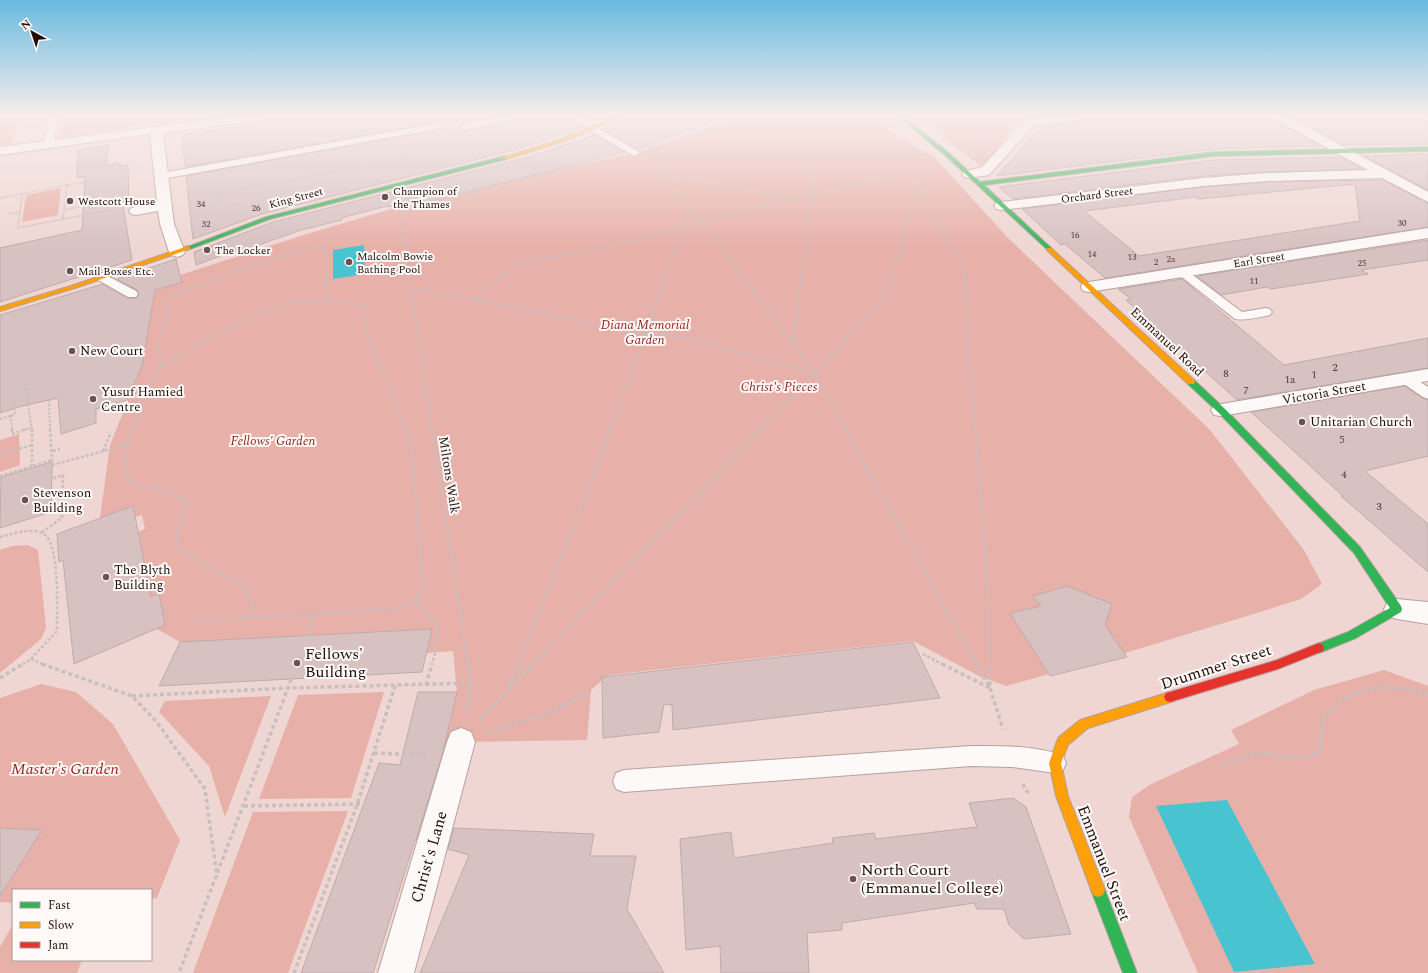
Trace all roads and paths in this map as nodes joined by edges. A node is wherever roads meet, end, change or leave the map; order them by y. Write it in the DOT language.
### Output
graph roads {
  1 [pos="160,159"];
  2 [pos="254,159"];
  3 [pos="402,159"];
  4 [pos="500,159"];
  5 [pos="608,159"];
  6 [pos="811,159"];
  7 [pos="953,159"];
  8 [pos="996,159"];
  9 [pos="1173,159"];
  10 [pos="1359,159"];
  11 [pos="969,174"];
  12 [pos="1385,174"];
  13 [pos="162,176"];
  14 [pos="91,181"];
  15 [pos="918,182"];
  16 [pos="979,184"];
  17 [pos="67,185"];
  18 [pos="220,192"];
  19 [pos="22,194"];
  20 [pos="812,195"];
  21 [pos="196,197"];
  22 [pos="0,198"];
  23 [pos="791,198"];
  24 [pos="1428,198"];
  25 [pos="222,202"];
  26 [pos="166,205"];
  27 [pos="83,206"];
  28 [pos="1001,206"];
  29 [pos="118,209"];
  30 [pos="690,209"];
  31 [pos="64,210"];
  32 [pos="136,211"];
  33 [pos="20,212"];
  34 [pos="9,214"];
  35 [pos="63,219"];
  36 [pos="702,221"];
  37 [pos="685,226"];
  38 [pos="1428,233"];
  39 [pos="176,252"];
  40 [pos="1182,272"];
  41 [pos="102,277"];
  42 [pos="410,287"];
  43 [pos="1089,287"];
  44 [pos="132,294"];
  45 [pos="326,301"];
  46 [pos="475,301"];
  47 [pos="0,309"];
  48 [pos="1266,312"];
  49 [pos="650,320"];
  50 [pos="625,330"];
  51 [pos="645,332"];
  52 [pos="664,334"];
  53 [pos="641,343"];
  54 [pos="793,343"];
  55 [pos="160,366"];
  56 [pos="815,374"];
  57 [pos="1428,375"];
  58 [pos="1406,379"];
  59 [pos="24,384"];
  60 [pos="1428,394"];
  61 [pos="14,397"];
  62 [pos="48,400"];
  63 [pos="1221,410"];
  64 [pos="11,415"];
  65 [pos="0,419"];
  66 [pos="32,428"];
  67 [pos="111,432"];
  68 [pos="32,445"];
  69 [pos="127,445"];
  70 [pos="60,449"];
  71 [pos="52,451"];
  72 [pos="103,451"];
  73 [pos="0,454"];
  74 [pos="52,460"];
  75 [pos="52,465"];
  76 [pos="32,466"];
  77 [pos="0,476"];
  78 [pos="40,534"];
  79 [pos="0,537"];
  80 [pos="416,602"];
  81 [pos="1397,609"];
  82 [pos="1428,613"];
  83 [pos="314,614"];
  84 [pos="253,618"];
  85 [pos="195,621"];
  86 [pos="307,636"];
  87 [pos="923,654"];
  88 [pos="31,659"];
  89 [pos="0,678"];
  90 [pos="291,679"];
  91 [pos="471,683"];
  92 [pos="426,685"];
  93 [pos="395,686"];
  94 [pos="288,688"];
  95 [pos="990,688"];
  96 [pos="508,689"];
  97 [pos="588,692"];
  98 [pos="1428,695"];
  99 [pos="132,696"];
  100 [pos="461,742"];
  101 [pos="374,753"];
  102 [pos="426,755"];
  103 [pos="1012,757"];
  104 [pos="1055,763"];
  105 [pos="1224,765"];
  106 [pos="624,781"];
  107 [pos="1062,796"];
  108 [pos="364,804"];
  109 [pos="358,805"];
  110 [pos="244,806"];
  111 [pos="217,877"];
  112 [pos="178,973"];
  113 [pos="294,973"];
  114 [pos="396,973"];
  115 [pos="1130,973"];
  1 -- 13 [label="street"];
  2 -- 13 [label="lane"];
  3 -- 18 [label="path"];
  4 -- 39 [label="street, King Street"];
  5 -- 42 [label="path, Miltons Walk"];
  6 -- 20 [label="path"];
  7 -- 11 [label="street, Emmanuel Road"];
  8 -- 11 [label="street"];
  9 -- 16 [label="street"];
  10 -- 12 [label="street"];
  11 -- 16 [label="street, Emmanuel Road"];
  12 -- 24 [label="street"];
  12 -- 28 [label="street, Orchard Street"];
  13 -- 26 [label="street"];
  14 -- 17 [label="path"];
  15 -- 20 [label="path"];
  15 -- 56 [label="path"];
  15 -- 95 [label="path"];
  16 -- 28 [label="street, Emmanuel Road"];
  17 -- 19 [label="path"];
  17 -- 31 [label="path"];
  18 -- 21 [label="path"];
  18 -- 25 [label="path"];
  19 -- 22 [label="path"];
  19 -- 33 [label="path"];
  20 -- 23 [label="path"];
  20 -- 54 [label="path"];
  23 -- 30 [label="path"];
  23 -- 36 [label="path"];
  26 -- 32 [label="street"];
  26 -- 39 [label="street"];
  27 -- 31 [label="path"];
  28 -- 43 [label="street, Emmanuel Road"];
  29 -- 35 [label="path"];
  30 -- 36 [label="path"];
  30 -- 37 [label="path"];
  31 -- 35 [label="path"];
  33 -- 34 [label="path"];
  33 -- 35 [label="path"];
  36 -- 37 [label="path"];
  36 -- 54 [label="path"];
  37 -- 46 [label="path"];
  37 -- 49 [label="path"];
  38 -- 40 [label="street, Earl Street"];
  39 -- 41 [label="street, King Street"];
  40 -- 43 [label="street, Earl Street"];
  40 -- 48 [label="lane"];
  41 -- 44 [label="lane"];
  41 -- 47 [label="street, King Street"];
  42 -- 46 [label="path"];
  42 -- 91 [label="path, Miltons Walk"];
  43 -- 63 [label="street, Emmanuel Road"];
  45 -- 55 [label="path"];
  45 -- 55 [label="path"];
  45 -- 80 [label="path"];
  46 -- 50 [label="path"];
  49 -- 50 [label="path"];
  49 -- 51 [label="path"];
  49 -- 52 [label="path"];
  50 -- 51 [label="path"];
  50 -- 53 [label="path"];
  51 -- 52 [label="path"];
  51 -- 53 [label="path"];
  52 -- 53 [label="path"];
  52 -- 56 [label="path"];
  53 -- 96 [label="path"];
  54 -- 56 [label="path"];
  55 -- 69 [label="path"];
  56 -- 95 [label="path"];
  56 -- 96 [label="path"];
  57 -- 58 [label="street, Victoria Street"];
  58 -- 60 [label="lane"];
  58 -- 63 [label="street, Victoria Street"];
  59 -- 66 [label="path"];
  61 -- 64 [label="path"];
  62 -- 71 [label="path"];
  63 -- 81 [label="street, Emmanuel Road"];
  64 -- 65 [label="path"];
  64 -- 66 [label="path"];
  66 -- 68 [label="path"];
  67 -- 72 [label="path"];
  68 -- 73 [label="path"];
  68 -- 76 [label="path"];
  69 -- 72 [label="path"];
  69 -- 84 [label="path"];
  70 -- 71 [label="path"];
  71 -- 74 [label="path"];
  72 -- 75 [label="path"];
  74 -- 75 [label="path"];
  74 -- 76 [label="path"];
  75 -- 78 [label="path"];
  76 -- 77 [label="path"];
  78 -- 79 [label="path"];
  78 -- 88 [label="path"];
  80 -- 83 [label="path"];
  80 -- 92 [label="path"];
  81 -- 82 [label="street"];
  81 -- 104 [label="street, Drummer Street"];
  83 -- 84 [label="path"];
  83 -- 86 [label="path"];
  84 -- 85 [label="path"];
  87 -- 95 [label="path"];
  88 -- 89 [label="path"];
  88 -- 99 [label="path"];
  90 -- 94 [label="path"];
  91 -- 92 [label="path"];
  91 -- 100 [label="path, Miltons Walk"];
  92 -- 93 [label="path"];
  93 -- 94 [label="path"];
  93 -- 101 [label="path"];
  94 -- 99 [label="path"];
  94 -- 110 [label="path"];
  95 -- 103 [label="path"];
  96 -- 100 [label="path"];
  97 -- 100 [label="path"];
  98 -- 105 [label="path"];
  99 -- 111 [label="path"];
  100 -- 114 [label="street, Christ's Lane"];
  101 -- 102 [label="path"];
  101 -- 109 [label="path"];
  103 -- 104 [label="lane"];
  103 -- 106 [label="lane"];
  103 -- 107 [label="path"];
  104 -- 107 [label="street, Emmanuel Street"];
  107 -- 115 [label="street, Emmanuel Street"];
  108 -- 109 [label="path"];
  109 -- 110 [label="path"];
  109 -- 113 [label="path"];
  110 -- 111 [label="path"];
  111 -- 112 [label="path"];
}
